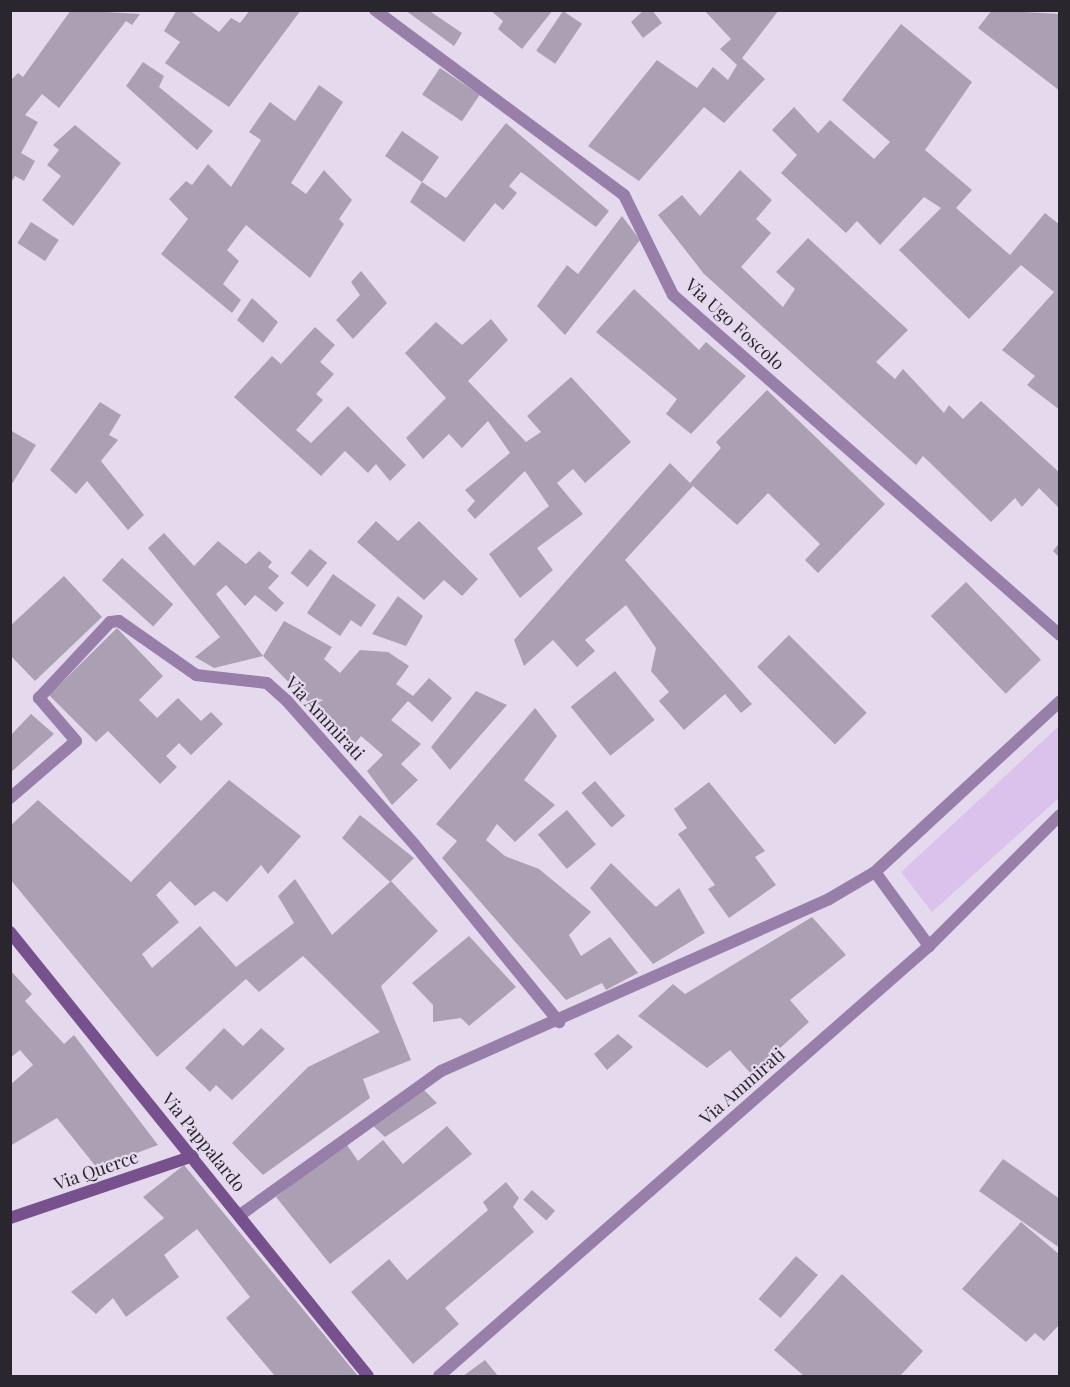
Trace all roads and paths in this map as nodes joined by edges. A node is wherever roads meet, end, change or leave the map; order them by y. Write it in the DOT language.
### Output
graph roads {
  1 [pos="375,10"];
  2 [pos="1059,635"];
  3 [pos="1059,700"];
  4 [pos="10,798"];
  5 [pos="1059,814"];
  6 [pos="875,872"];
  7 [pos="10,932"];
  8 [pos="929,945"];
  9 [pos="559,1022"];
  10 [pos="193,1156"];
  11 [pos="240,1215"];
  12 [pos="10,1218"];
  13 [pos="369,1377"];
  14 [pos="439,1377"];
  1 -- 2 [label="street, Via Ugo Foscolo"];
  3 -- 6 [label="street"];
  4 -- 9 [label="street, Via Ammirati"];
  5 -- 8 [label="street, Via Ammirati"];
  6 -- 8 [label="street"];
  6 -- 9 [label="street"];
  7 -- 10 [label="main road, Via Pappalardo"];
  8 -- 14 [label="street, Via Ammirati"];
  9 -- 11 [label="street"];
  10 -- 11 [label="main road, Via Pappalardo"];
  10 -- 12 [label="main road, Via Querce"];
  11 -- 13 [label="main road, Via Pappalardo"];
}
